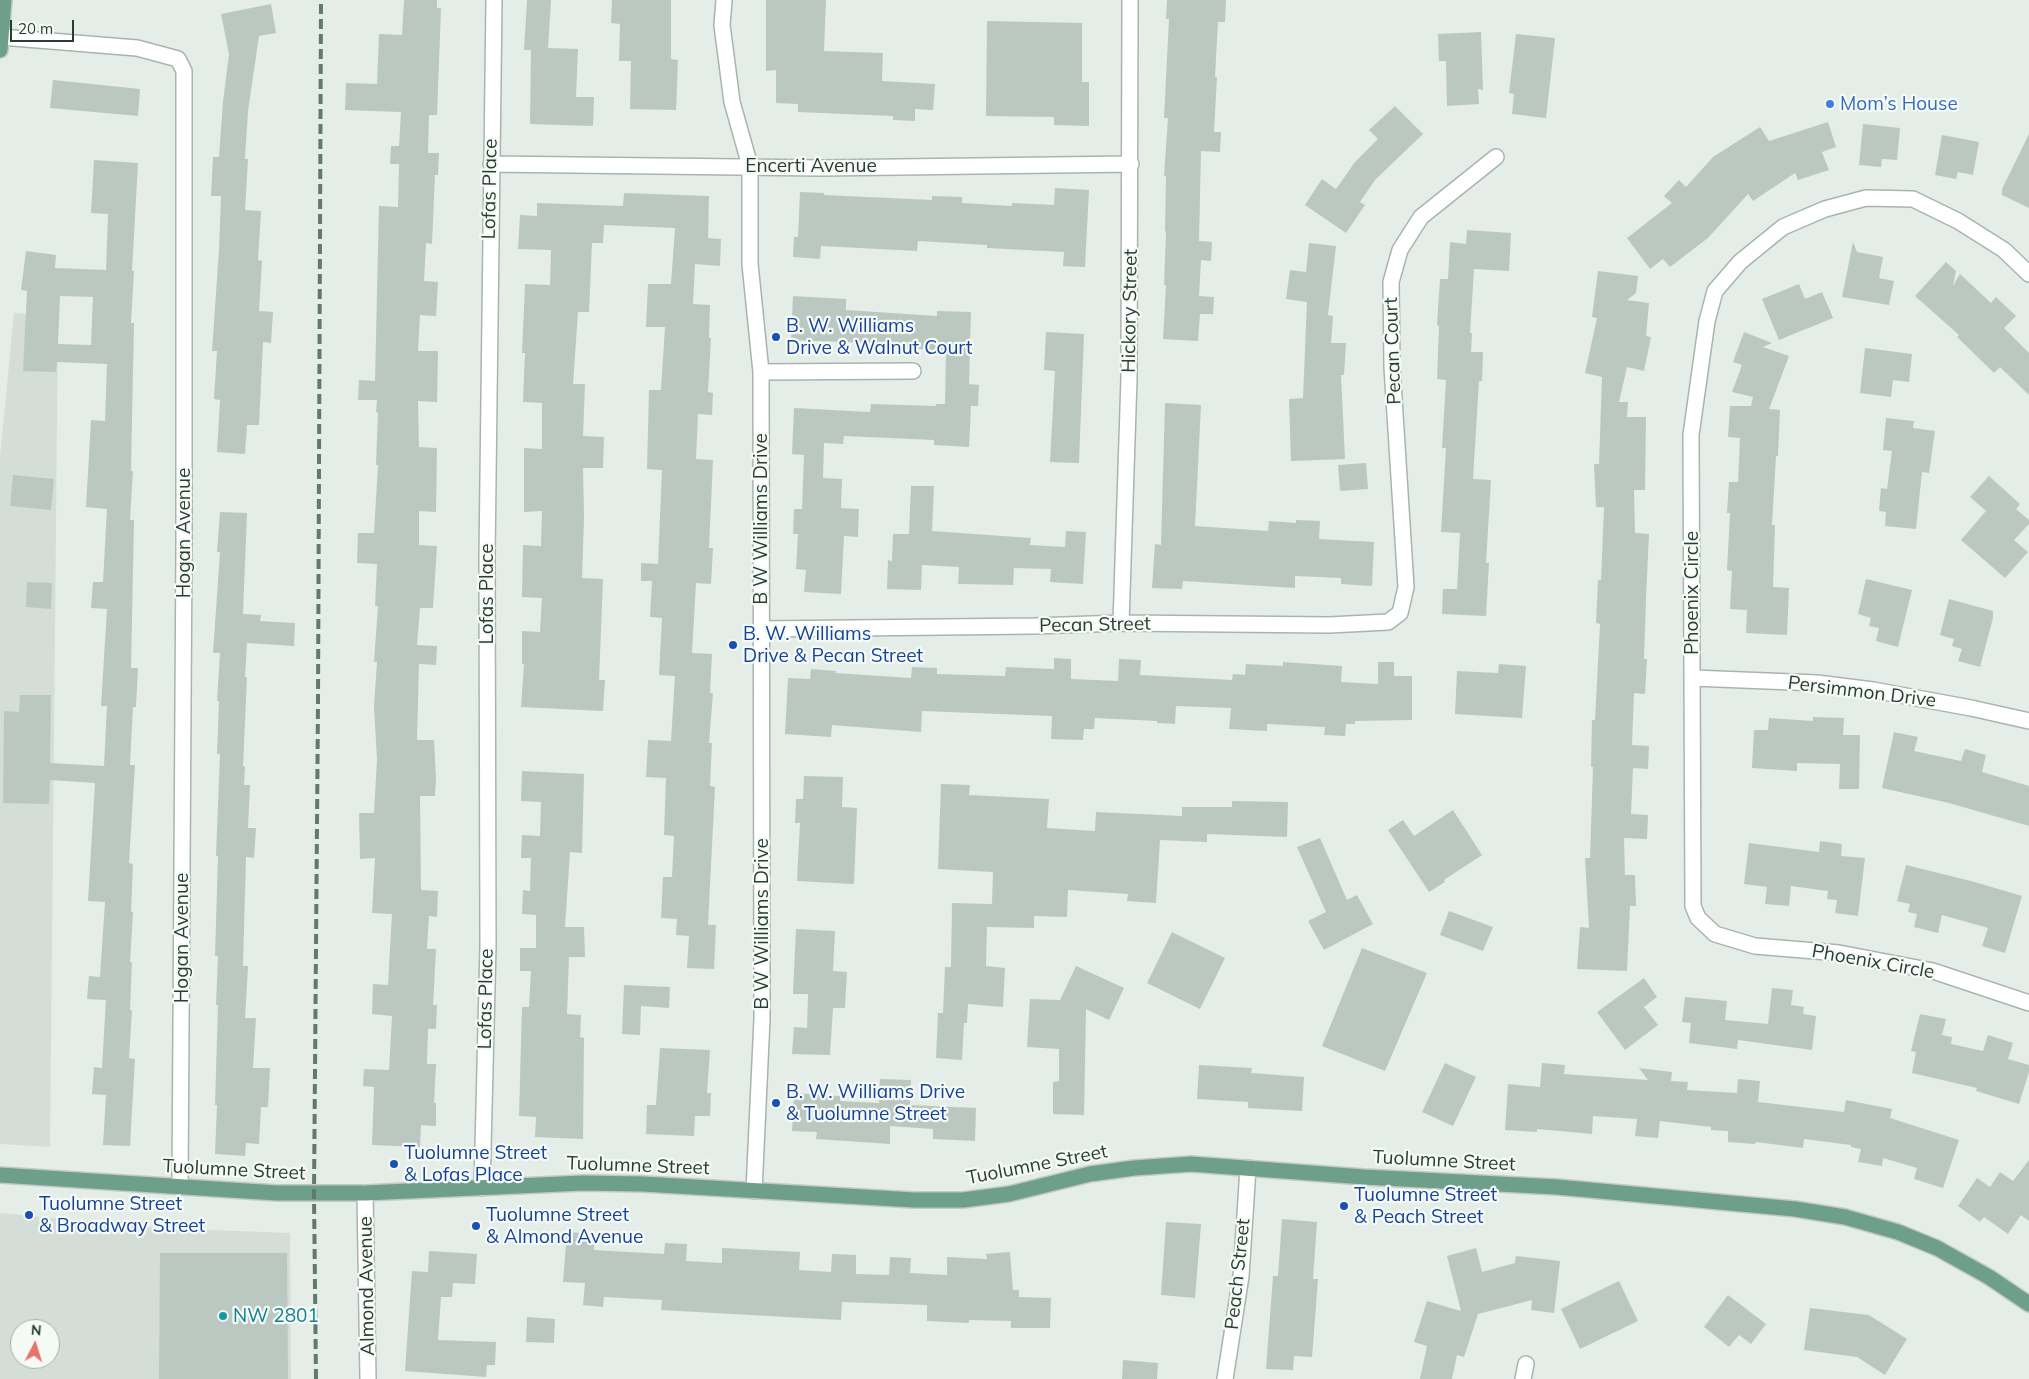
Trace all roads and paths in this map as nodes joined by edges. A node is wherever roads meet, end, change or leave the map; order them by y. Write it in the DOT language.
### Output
graph roads {
  1 [pos="4,0"];
  2 [pos="494,0"];
  3 [pos="724,0"];
  4 [pos="1130,0"];
  5 [pos="1,43"];
  6 [pos="1496,157"];
  7 [pos="490,164"];
  8 [pos="1131,164"];
  9 [pos="750,166"];
  10 [pos="2029,274"];
  11 [pos="761,372"];
  12 [pos="913,372"];
  13 [pos="1406,588"];
  14 [pos="1120,623"];
  15 [pos="761,629"];
  16 [pos="1693,678"];
  17 [pos="2029,721"];
  18 [pos="2029,1003"];
  19 [pos="1248,1168"];
  20 [pos="0,1175"];
  21 [pos="180,1187"];
  22 [pos="482,1188"];
  23 [pos="754,1191"];
  24 [pos="365,1193"];
  25 [pos="2029,1304"];
  26 [pos="1526,1364"];
  27 [pos="368,1379"];
  28 [pos="1225,1379"];
  29 [pos="1523,1379"];
  1 -- 5 [label="main road"];
  2 -- 7 [label="street, Lofas Place"];
  3 -- 9 [label="street, B W Williams Drive"];
  4 -- 8 [label="street, Hickory Street"];
  5 -- 21 [label="street, Hogan Avenue"];
  6 -- 13 [label="street, Pecan Court"];
  7 -- 9 [label="street, Encerti Avenue"];
  7 -- 22 [label="street, Lofas Place"];
  8 -- 9 [label="street, Encerti Avenue"];
  8 -- 14 [label="street, Hickory Street"];
  9 -- 11 [label="street, B W Williams Drive"];
  10 -- 16 [label="street, Phoenix Circle"];
  11 -- 12 [label="street"];
  11 -- 15 [label="street, B W Williams Drive"];
  13 -- 14 [label="street, Pecan Street"];
  14 -- 15 [label="street, Pecan Street"];
  15 -- 23 [label="street, B W Williams Drive"];
  16 -- 17 [label="street, Persimmon Drive"];
  16 -- 18 [label="street, Phoenix Circle"];
  19 -- 23 [label="main road, Tuolumne Street"];
  19 -- 25 [label="main road, Tuolumne Street"];
  19 -- 28 [label="street, Peach Street"];
  20 -- 21 [label="main road, Tuolumne Street"];
  21 -- 24 [label="main road, Tuolumne Street"];
  22 -- 23 [label="main road, Tuolumne Street"];
  22 -- 24 [label="main road, Tuolumne Street"];
  24 -- 27 [label="street, Almond Avenue"];
  26 -- 29 [label="street"];
}
